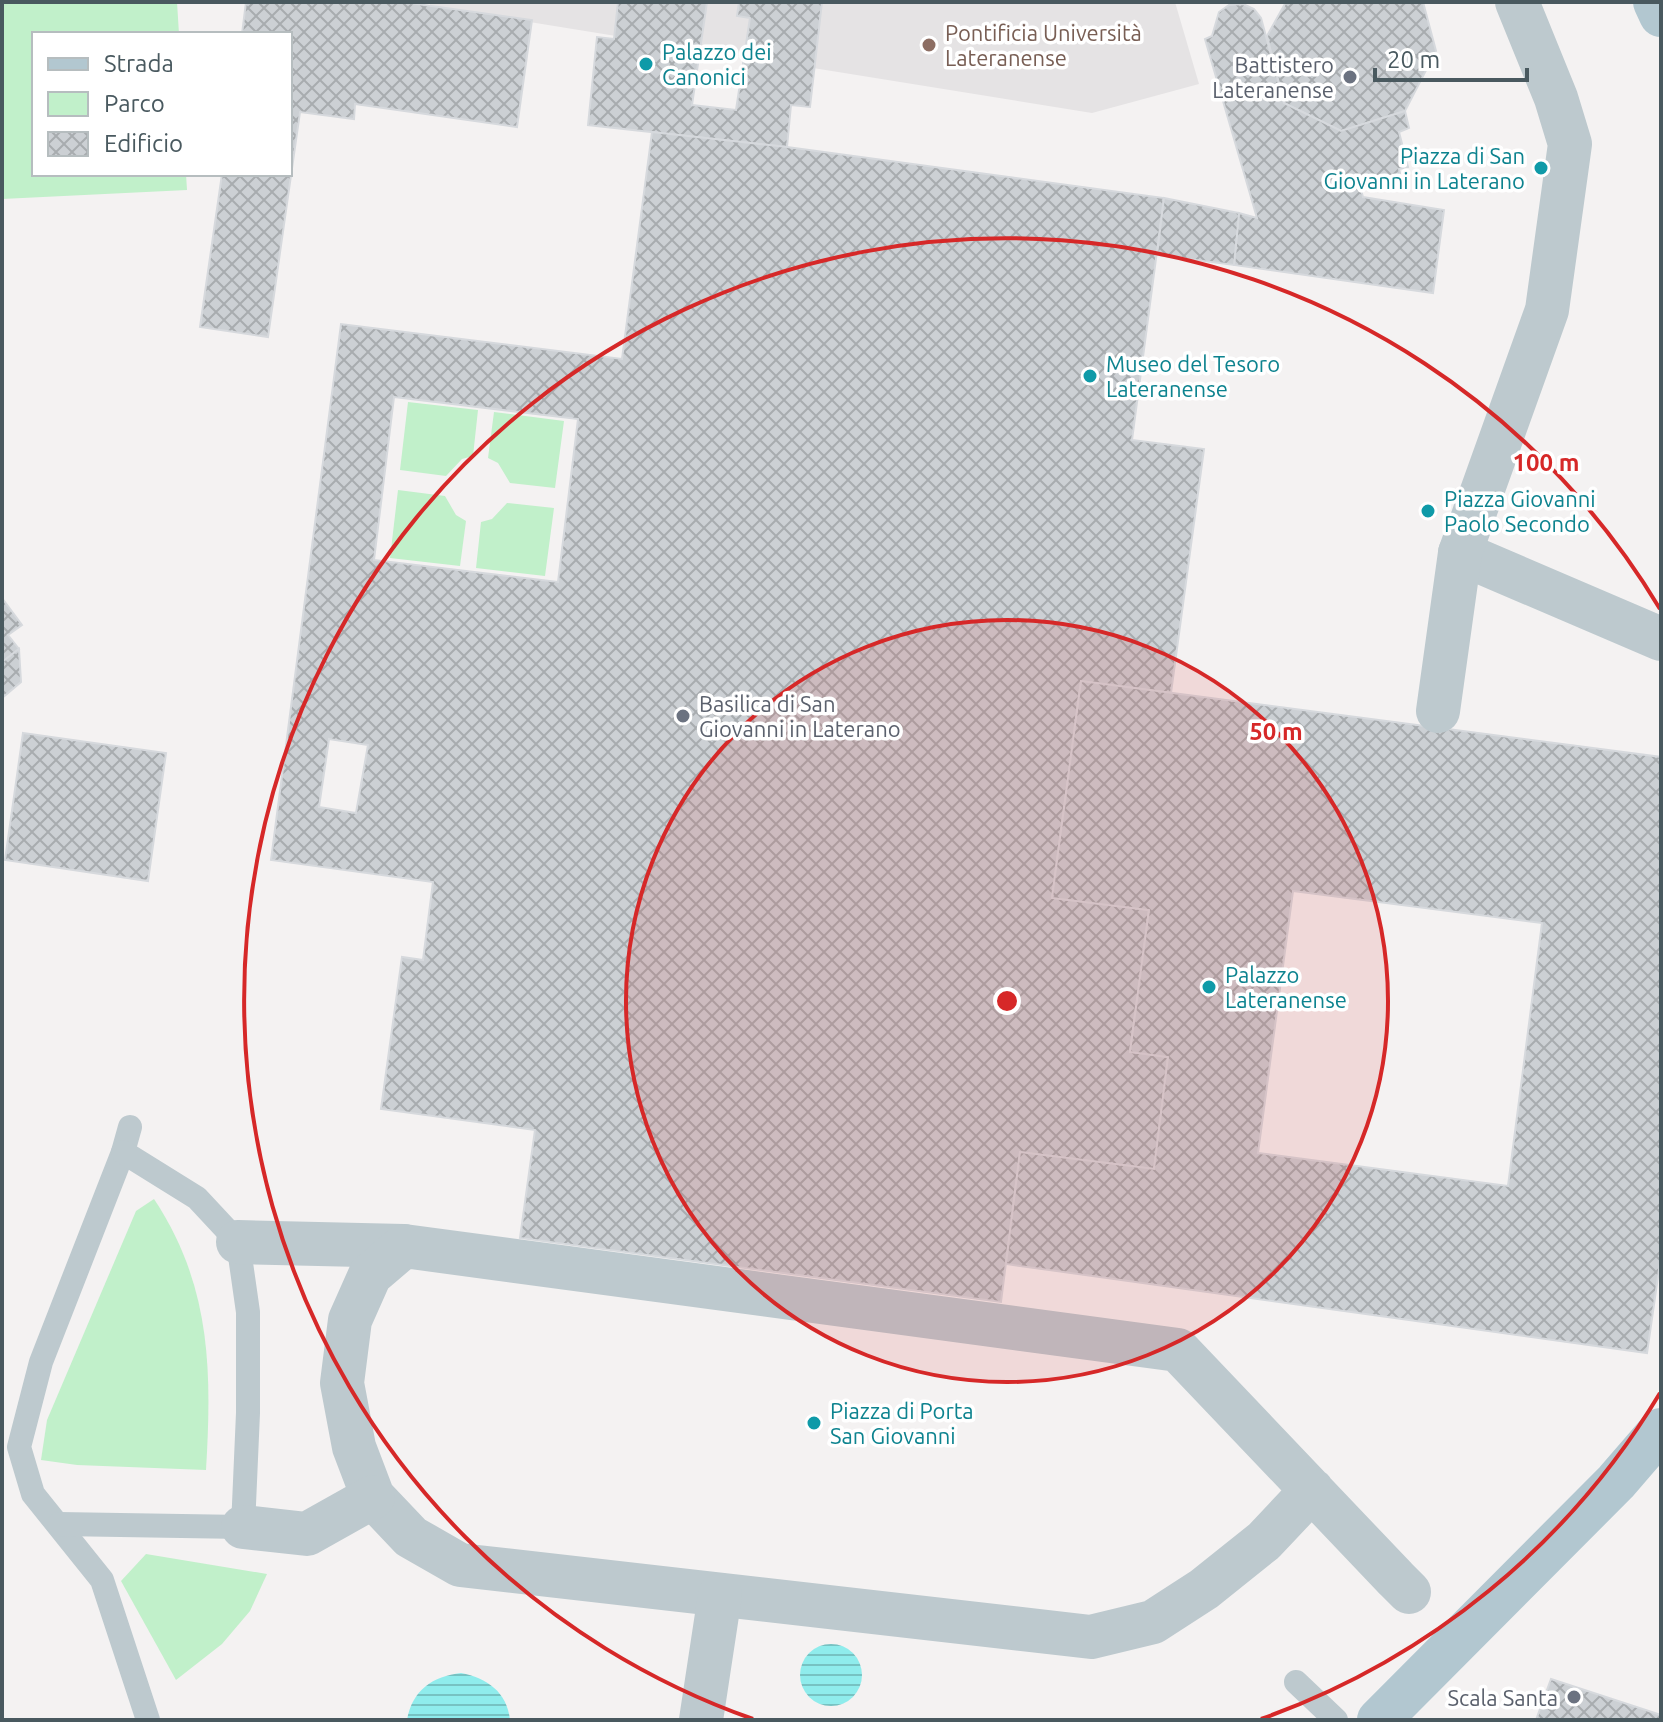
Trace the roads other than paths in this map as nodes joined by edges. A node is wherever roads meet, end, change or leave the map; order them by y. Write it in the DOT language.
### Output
graph roads {
  1 [pos="1517,2"];
  2 [pos="1655,2"];
  3 [pos="1661,15"];
  4 [pos="1460,553"];
  5 [pos="1661,639"];
  6 [pos="1438,711"];
  7 [pos="130,1127"];
  8 [pos="123,1152"];
  9 [pos="238,1242"];
  10 [pos="404,1246"];
  11 [pos="1661,1430"];
  12 [pos="1661,1453"];
  13 [pos="1616,1482"];
  14 [pos="1312,1490"];
  15 [pos="373,1497"];
  16 [pos="59,1524"];
  17 [pos="243,1527"];
  18 [pos="1409,1592"];
  19 [pos="720,1595"];
  20 [pos="1296,1682"];
  21 [pos="148,1720"];
  22 [pos="701,1720"];
  23 [pos="1336,1720"];
  24 [pos="1379,1720"];
  1 -- 4 [label="street"];
  2 -- 3 [label="main road"];
  4 -- 5 [label="street"];
  4 -- 6 [label="street"];
  7 -- 8 [label="lane"];
  8 -- 9 [label="lane"];
  8 -- 16 [label="lane"];
  9 -- 10 [label="street"];
  9 -- 17 [label="lane"];
  10 -- 14 [label="street"];
  10 -- 15 [label="street"];
  11 -- 13 [label="main road"];
  12 -- 13 [label="main road"];
  13 -- 24 [label="main road"];
  14 -- 18 [label="street"];
  14 -- 19 [label="street"];
  15 -- 17 [label="street"];
  15 -- 19 [label="street"];
  16 -- 17 [label="lane"];
  16 -- 21 [label="lane"];
  19 -- 22 [label="street"];
  20 -- 23 [label="lane"];
}
